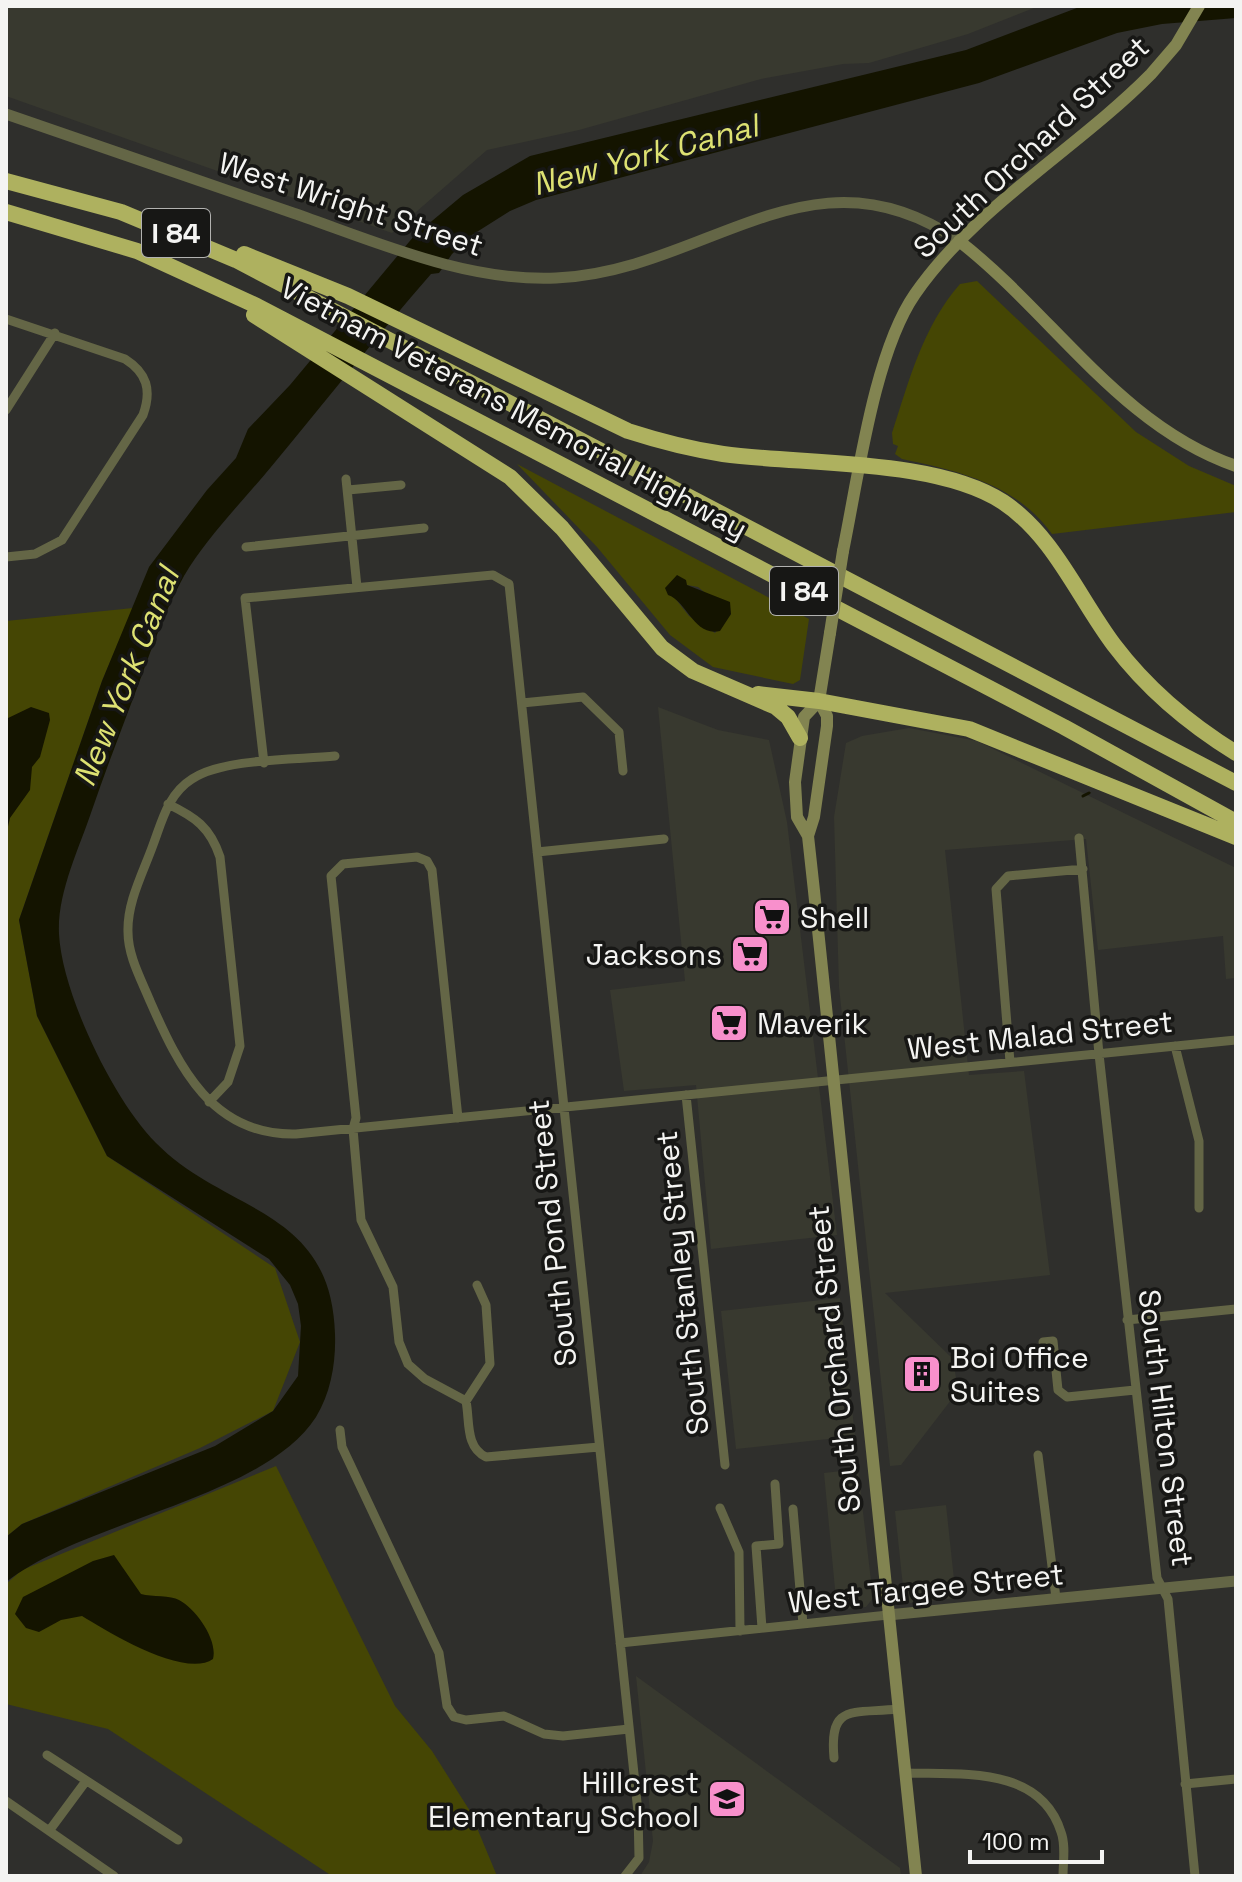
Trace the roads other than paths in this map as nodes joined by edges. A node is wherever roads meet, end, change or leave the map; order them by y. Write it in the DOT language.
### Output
graph roads {
  1 [pos="1199,6"];
  2 [pos="6,114"];
  3 [pos="6,181"];
  4 [pos="6,212"];
  5 [pos="121,212"];
  6 [pos="959,241"];
  7 [pos="6,319"];
  8 [pos="55,333"];
  9 [pos="311,343"];
  10 [pos="6,410"];
  11 [pos="861,466"];
  12 [pos="1236,466"];
  13 [pos="346,479"];
  14 [pos="401,485"];
  15 [pos="348,490"];
  16 [pos="424,528"];
  17 [pos="352,536"];
  18 [pos="246,547"];
  19 [pos="6,557"];
  20 [pos="357,587"];
  21 [pos="750,693"];
  22 [pos="819,701"];
  23 [pos="522,703"];
  24 [pos="800,738"];
  25 [pos="1236,753"];
  26 [pos="335,756"];
  27 [pos="264,763"];
  28 [pos="623,771"];
  29 [pos="1236,783"];
  30 [pos="168,804"];
  31 [pos="1236,822"];
  32 [pos="808,836"];
  33 [pos="1236,837"];
  34 [pos="1079,838"];
  35 [pos="664,839"];
  36 [pos="537,852"];
  37 [pos="1083,869"];
  38 [pos="1236,1040"];
  39 [pos="1175,1046"];
  40 [pos="1099,1054"];
  41 [pos="1010,1062"];
  42 [pos="831,1080"];
  43 [pos="686,1095"];
  44 [pos="209,1102"];
  45 [pos="563,1107"];
  46 [pos="458,1118"];
  47 [pos="353,1129"];
  48 [pos="1199,1208"];
  49 [pos="477,1285"];
  50 [pos="1236,1309"];
  51 [pos="1127,1320"];
  52 [pos="1043,1342"];
  53 [pos="1135,1390"];
  54 [pos="466,1401"];
  55 [pos="340,1430"];
  56 [pos="599,1447"];
  57 [pos="1038,1455"];
  58 [pos="725,1465"];
  59 [pos="775,1484"];
  60 [pos="720,1508"];
  61 [pos="793,1509"];
  62 [pos="1236,1581"];
  63 [pos="1164,1588"];
  64 [pos="1056,1598"];
  65 [pos="888,1615"];
  66 [pos="803,1624"];
  67 [pos="762,1628"];
  68 [pos="740,1631"];
  69 [pos="620,1643"];
  70 [pos="898,1709"];
  71 [pos="629,1729"];
  72 [pos="47,1755"];
  73 [pos="834,1758"];
  74 [pos="905,1773"];
  75 [pos="1236,1779"];
  76 [pos="86,1781"];
  77 [pos="1185,1784"];
  78 [pos="6,1801"];
  79 [pos="49,1831"];
  80 [pos="178,1840"];
  81 [pos="114,1876"];
  82 [pos="625,1876"];
  83 [pos="916,1876"];
  84 [pos="1063,1876"];
  85 [pos="1195,1876"];
  1 -- 6 [label="main road, South Orchard Street"];
  2 -- 6 [label="street, West Wright Street"];
  3 -- 5 [label="highway, Vietnam Veterans Memorial Highway / I 84"];
  4 -- 9 [label="highway, I 84"];
  5 -- 11 [label="highway"];
  5 -- 29 [label="highway, Vietnam Veterans Memorial Highway / I 84"];
  6 -- 11 [label="main road, South Orchard Street"];
  6 -- 12 [label="main road"];
  7 -- 8 [label="street"];
  8 -- 10 [label="street"];
  8 -- 19 [label="street"];
  9 -- 21 [label="highway"];
  9 -- 31 [label="highway, Vietnam Veterans Memorial Highway / I 84"];
  11 -- 22 [label="main road, South Orchard Street, bridge"];
  11 -- 25 [label="highway"];
  13 -- 15 [label="street"];
  14 -- 15 [label="street"];
  15 -- 17 [label="street"];
  16 -- 17 [label="street"];
  17 -- 18 [label="street"];
  17 -- 20 [label="street"];
  20 -- 23 [label="street, South Pond Street"];
  20 -- 27 [label="street"];
  21 -- 22 [label="highway"];
  21 -- 24 [label="highway"];
  22 -- 24 [label="main road, South Orchard Street"];
  22 -- 32 [label="main road, South Orchard Street"];
  22 -- 33 [label="highway"];
  23 -- 28 [label="street"];
  23 -- 36 [label="street, South Pond Street"];
  24 -- 32 [label="main road, South Orchard Street"];
  26 -- 27 [label="street"];
  27 -- 30 [label="street"];
  30 -- 44 [label="street"];
  30 -- 44 [label="street"];
  32 -- 42 [label="main road, South Orchard Street"];
  34 -- 37 [label="street, South Hilton Street"];
  35 -- 36 [label="street"];
  36 -- 45 [label="street, South Pond Street"];
  37 -- 40 [label="street, South Hilton Street"];
  37 -- 41 [label="street"];
  38 -- 39 [label="street, West Malad Street"];
  39 -- 40 [label="street, West Malad Street"];
  39 -- 48 [label="street"];
  40 -- 41 [label="street, West Malad Street"];
  40 -- 51 [label="street, South Hilton Street"];
  41 -- 42 [label="street, West Malad Street"];
  42 -- 43 [label="street, West Malad Street"];
  42 -- 65 [label="main road, South Orchard Street"];
  43 -- 45 [label="street, West Malad Street"];
  43 -- 58 [label="street, South Stanley Street"];
  44 -- 47 [label="street, West Malad Street"];
  45 -- 46 [label="street, West Malad Street"];
  45 -- 56 [label="street, South Pond Street"];
  46 -- 47 [label="street, West Malad Street"];
  46 -- 47 [label="street"];
  47 -- 54 [label="street"];
  49 -- 54 [label="street"];
  50 -- 51 [label="street"];
  51 -- 53 [label="street, South Hilton Street"];
  52 -- 53 [label="street"];
  53 -- 63 [label="street, South Hilton Street"];
  54 -- 56 [label="street"];
  55 -- 71 [label="street"];
  56 -- 69 [label="street, South Pond Street"];
  57 -- 64 [label="street"];
  59 -- 67 [label="street"];
  60 -- 68 [label="street"];
  61 -- 66 [label="street"];
  62 -- 63 [label="street, West Targee Street"];
  63 -- 64 [label="street, West Targee Street"];
  63 -- 77 [label="street, South Hilton Street"];
  64 -- 65 [label="street, West Targee Street"];
  65 -- 66 [label="street, West Targee Street"];
  65 -- 70 [label="main road, South Orchard Street"];
  66 -- 67 [label="street, West Targee Street"];
  67 -- 68 [label="street, West Targee Street"];
  68 -- 69 [label="street, West Targee Street"];
  69 -- 71 [label="street, South Pond Street"];
  70 -- 73 [label="street"];
  70 -- 74 [label="main road, South Orchard Street"];
  71 -- 82 [label="street, South Pond Street"];
  72 -- 76 [label="street"];
  74 -- 83 [label="main road, South Orchard Street"];
  74 -- 84 [label="street"];
  75 -- 77 [label="street"];
  76 -- 79 [label="street"];
  76 -- 80 [label="street"];
  77 -- 85 [label="street, South Hilton Street"];
  78 -- 79 [label="street"];
  79 -- 81 [label="street"];
}
